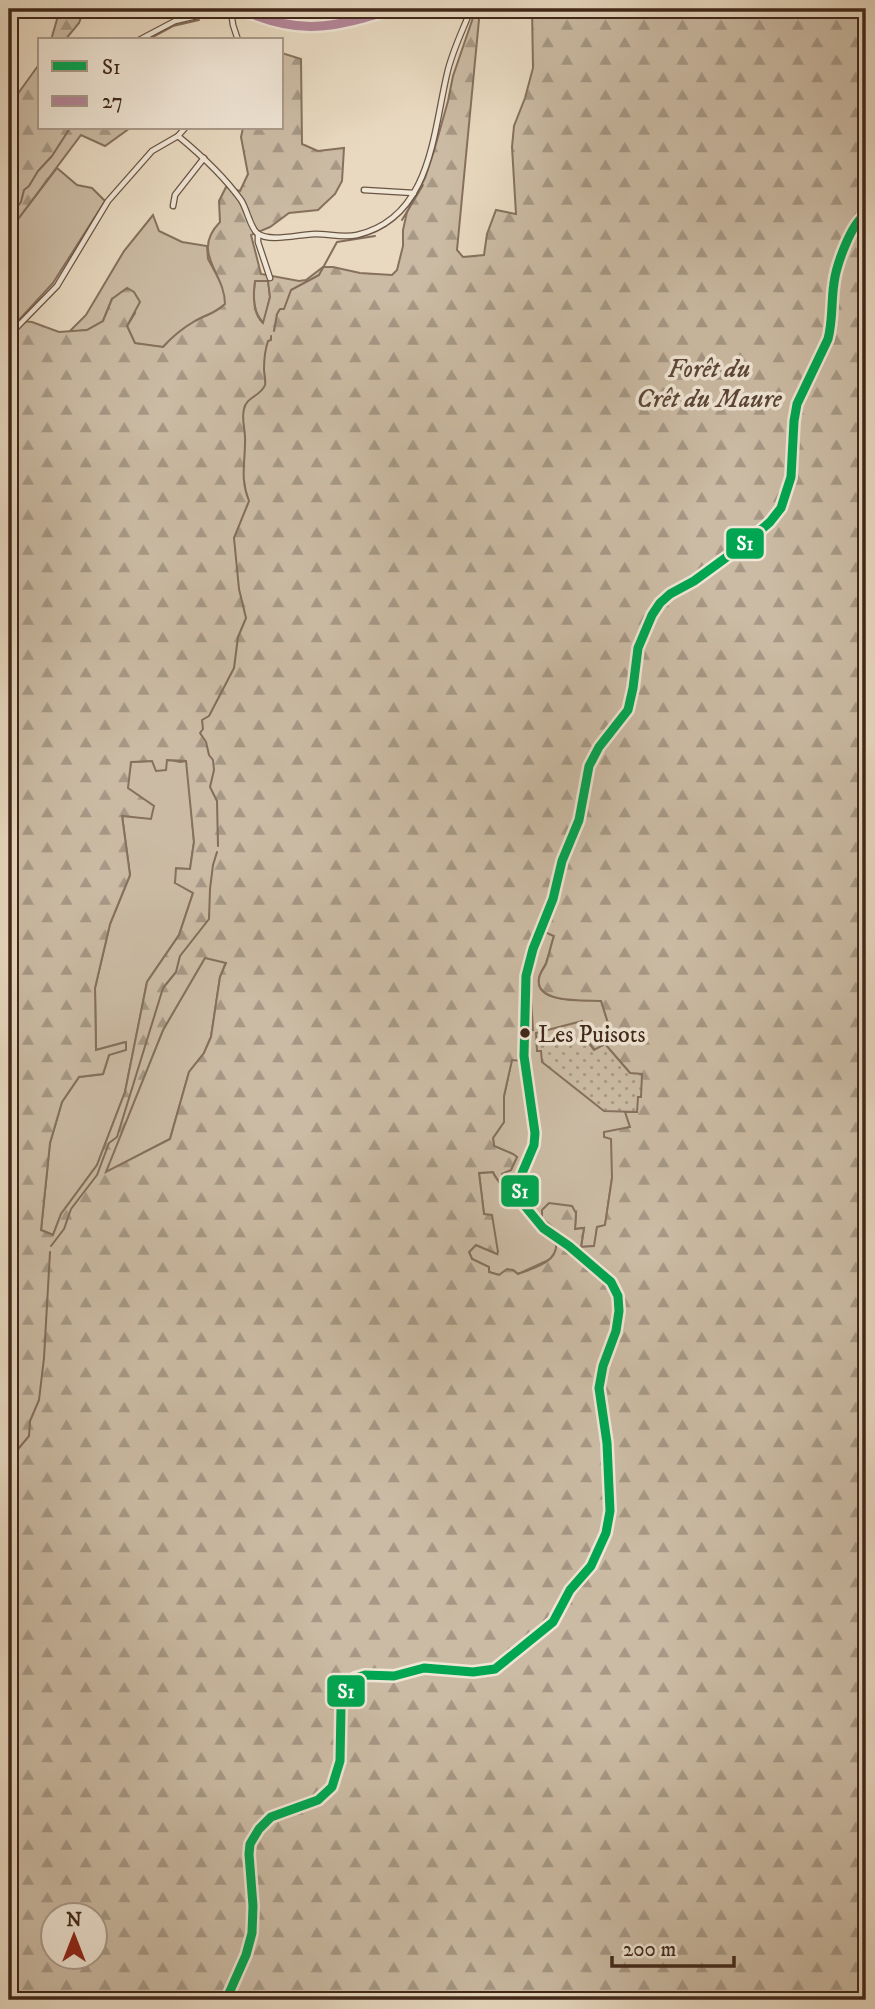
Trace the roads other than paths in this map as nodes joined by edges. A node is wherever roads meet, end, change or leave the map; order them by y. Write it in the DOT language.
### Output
graph roads {
  1 [pos="222,9"];
  2 [pos="240,9"];
  3 [pos="395,9"];
  4 [pos="469,9"];
  5 [pos="232,10"];
  6 [pos="143,38"];
  7 [pos="237,38"];
  8 [pos="183,130"];
  9 [pos="178,135"];
  10 [pos="204,158"];
  11 [pos="364,190"];
  12 [pos="414,193"];
  13 [pos="173,206"];
  14 [pos="866,214"];
  15 [pos="258,234"];
  16 [pos="270,278"];
  17 [pos="9,340"];
  18 [pos="226,2000"];
  1 -- 5 [label="street"];
  1 -- 6 [label="street"];
  2 -- 3 [label="street"];
  4 -- 12 [label="street"];
  5 -- 7 [label="street"];
  8 -- 9 [label="street"];
  9 -- 10 [label="street"];
  9 -- 17 [label="street"];
  10 -- 13 [label="street"];
  10 -- 15 [label="street"];
  11 -- 12 [label="street"];
  12 -- 15 [label="street"];
  14 -- 18 [label="main road"];
  15 -- 16 [label="street"];
}
